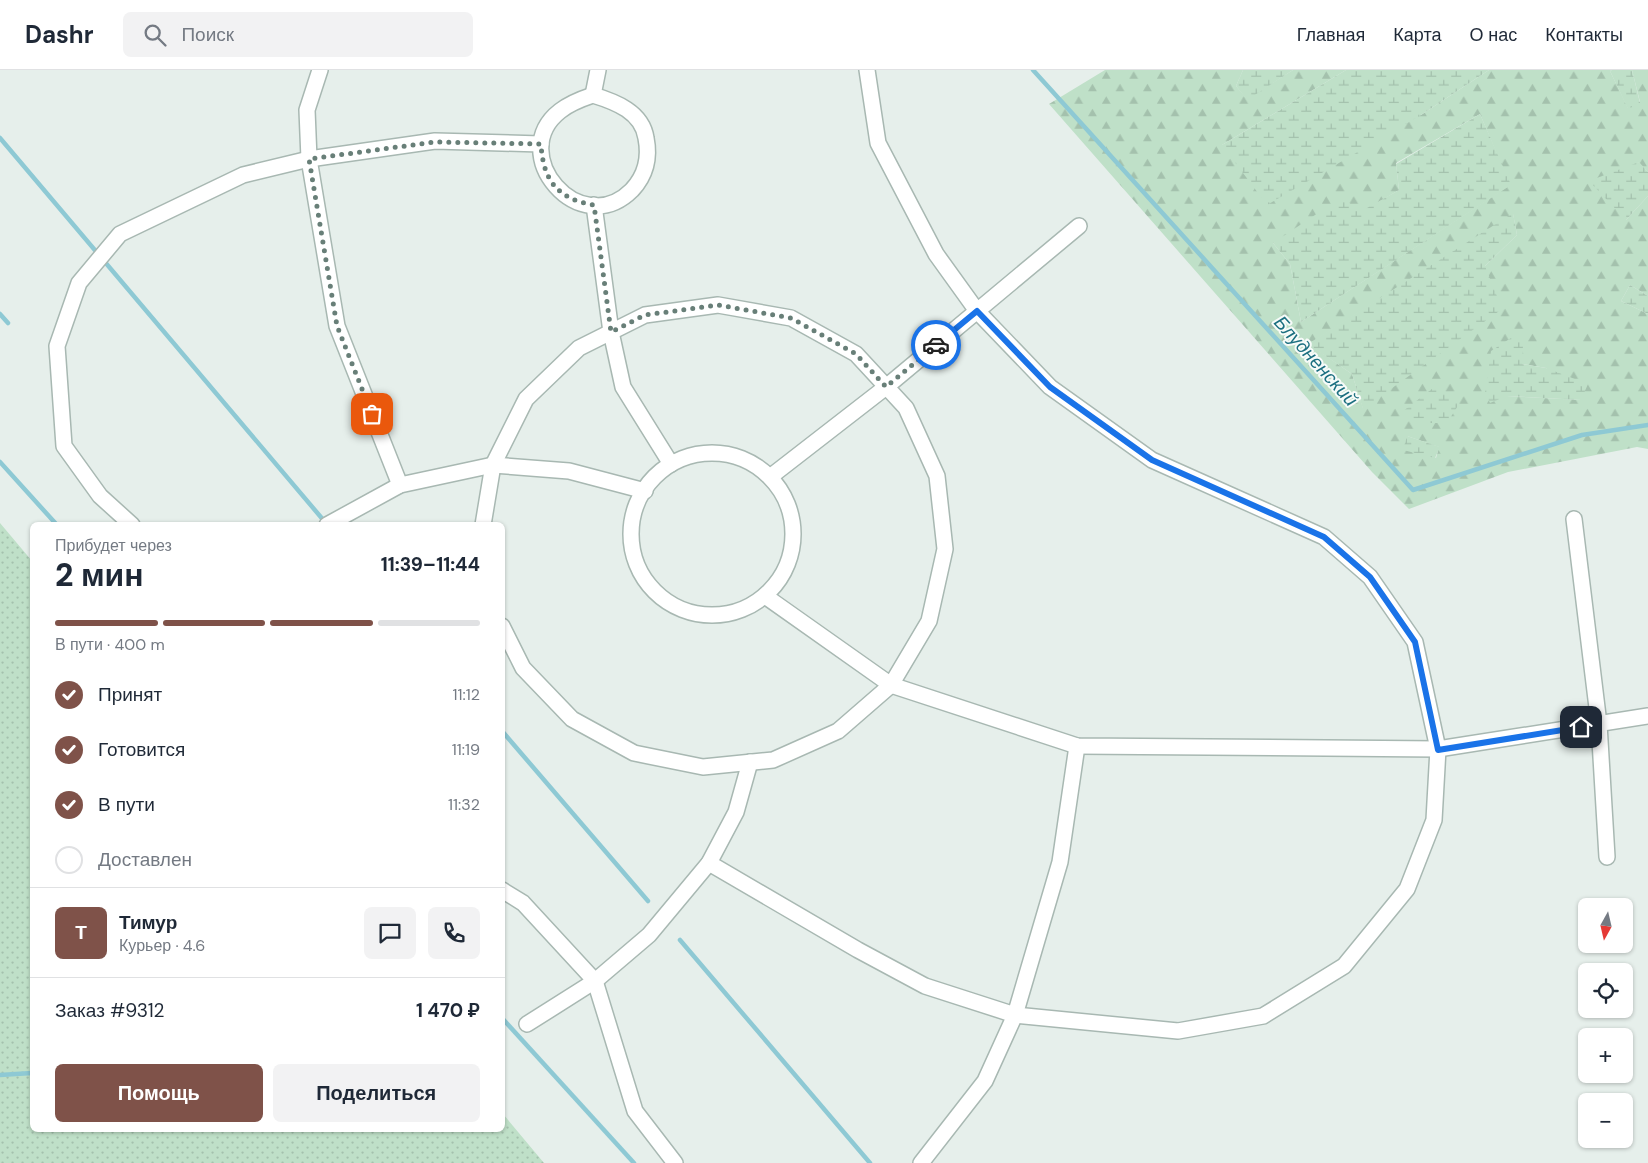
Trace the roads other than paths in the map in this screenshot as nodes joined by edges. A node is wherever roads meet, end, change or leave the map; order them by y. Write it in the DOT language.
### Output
graph roads {
  1 [pos="320,70"];
  2 [pos="598,70"];
  3 [pos="867,70"];
  4 [pos="593,95"];
  5 [pos="541,144"];
  6 [pos="309,159"];
  7 [pos="594,205"];
  8 [pos="1079,226"];
  9 [pos="977,311"];
  10 [pos="611,332"];
  11 [pos="886,387"];
  12 [pos="671,464"];
  13 [pos="493,465"];
  14 [pos="770,477"];
  15 [pos="400,485"];
  16 [pos="645,491"];
  17 [pos="1574,519"];
  18 [pos="129,522"];
  19 [pos="332,522"];
  20 [pos="484,522"];
  21 [pos="765,596"];
  22 [pos="505,632"];
  23 [pos="891,685"];
  24 [pos="1648,716"];
  25 [pos="1598,724"];
  26 [pos="1076,746"];
  27 [pos="1438,750"];
  28 [pos="750,762"];
  29 [pos="1608,857"];
  30 [pos="709,863"];
  31 [pos="505,892"];
  32 [pos="595,981"];
  33 [pos="1015,1014"];
  34 [pos="527,1024"];
  35 [pos="675,1163"];
  36 [pos="921,1163"];
  1 -- 6 [label="street"];
  2 -- 4 [label="street"];
  3 -- 9 [label="street"];
  4 -- 5 [label="street"];
  4 -- 7 [label="street"];
  5 -- 6 [label="street"];
  5 -- 7 [label="street"];
  6 -- 15 [label="street"];
  6 -- 18 [label="street"];
  7 -- 10 [label="street"];
  8 -- 9 [label="street"];
  9 -- 11 [label="street"];
  9 -- 27 [label="street"];
  10 -- 11 [label="street"];
  10 -- 12 [label="street"];
  10 -- 13 [label="street"];
  11 -- 14 [label="street"];
  11 -- 23 [label="street"];
  12 -- 14 [label="street"];
  12 -- 16 [label="street"];
  13 -- 15 [label="street"];
  13 -- 16 [label="street"];
  13 -- 20 [label="street"];
  14 -- 21 [label="street"];
  15 -- 19 [label="street"];
  16 -- 21 [label="street"];
  17 -- 25 [label="street"];
  21 -- 23 [label="street"];
  22 -- 28 [label="street"];
  23 -- 26 [label="street"];
  23 -- 28 [label="street"];
  24 -- 25 [label="street"];
  25 -- 27 [label="street"];
  25 -- 29 [label="street"];
  26 -- 27 [label="street"];
  26 -- 33 [label="street"];
  27 -- 33 [label="street"];
  28 -- 30 [label="street"];
  30 -- 32 [label="street"];
  30 -- 33 [label="street"];
  31 -- 32 [label="street"];
  32 -- 34 [label="street"];
  32 -- 35 [label="street"];
  33 -- 36 [label="street"];
}
